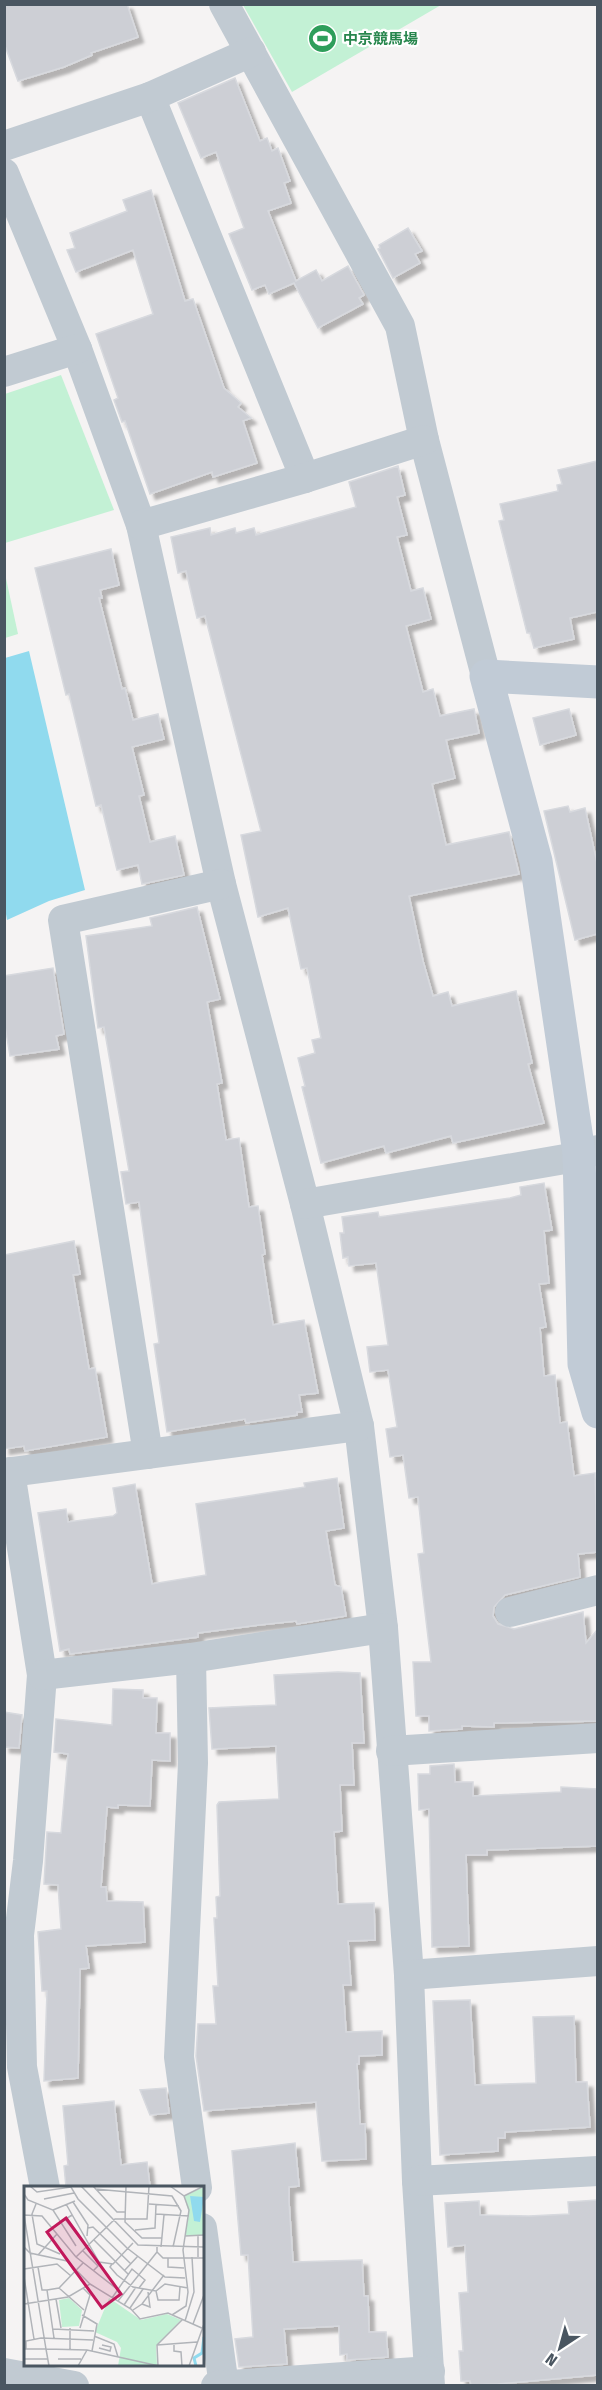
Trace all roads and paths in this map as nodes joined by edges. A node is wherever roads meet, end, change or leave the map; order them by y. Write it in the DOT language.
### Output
graph roads {
  1 [pos="224,4"];
  2 [pos="251,52"];
  3 [pos="150,97"];
  4 [pos="4,146"];
  5 [pos="4,173"];
  6 [pos="77,349"];
  7 [pos="4,372"];
  8 [pos="423,440"];
  9 [pos="305,478"];
  10 [pos="141,525"];
  11 [pos="486,676"];
  12 [pos="597,682"];
  13 [pos="221,884"];
  14 [pos="588,1152"];
  15 [pos="305,1204"];
  16 [pos="597,1412"];
  17 [pos="359,1426"];
  18 [pos="148,1454"];
  19 [pos="7,1472"];
  20 [pos="597,1590"];
  21 [pos="510,1612"];
  22 [pos="384,1628"];
  23 [pos="191,1658"];
  24 [pos="42,1675"];
  25 [pos="597,1738"];
  26 [pos="391,1751"];
  27 [pos="597,1961"];
  28 [pos="409,1975"];
  29 [pos="597,2171"];
  30 [pos="417,2181"];
  31 [pos="45,2186"];
  32 [pos="197,2186"];
  33 [pos="204,2242"];
  34 [pos="21,2372"];
  35 [pos="430,2378"];
  36 [pos="74,2385"];
  37 [pos="216,2385"];
  38 [pos="224,2385"];
  1 -- 2 [label="street"];
  2 -- 3 [label="street"];
  2 -- 8 [label="street"];
  3 -- 4 [label="street"];
  3 -- 9 [label="street"];
  5 -- 6 [label="street"];
  6 -- 7 [label="street"];
  6 -- 10 [label="street"];
  8 -- 9 [label="street"];
  8 -- 11 [label="street"];
  9 -- 10 [label="street"];
  10 -- 13 [label="street"];
  11 -- 12 [label="street"];
  11 -- 14 [label="street"];
  13 -- 15 [label="street"];
  13 -- 18 [label="street"];
  14 -- 15 [label="street"];
  14 -- 16 [label="street"];
  15 -- 17 [label="street"];
  17 -- 18 [label="street"];
  17 -- 22 [label="street"];
  18 -- 19 [label="street"];
  19 -- 24 [label="street"];
  20 -- 21 [label="street"];
  22 -- 23 [label="street"];
  22 -- 26 [label="street"];
  23 -- 24 [label="street"];
  23 -- 32 [label="street"];
  24 -- 31 [label="street"];
  25 -- 26 [label="street"];
  26 -- 28 [label="street"];
  27 -- 28 [label="street"];
  28 -- 30 [label="street"];
  29 -- 30 [label="street"];
  30 -- 35 [label="street"];
  33 -- 38 [label="street"];
  34 -- 36 [label="street"];
  35 -- 38 [label="street"];
  37 -- 38 [label="street"];
}
